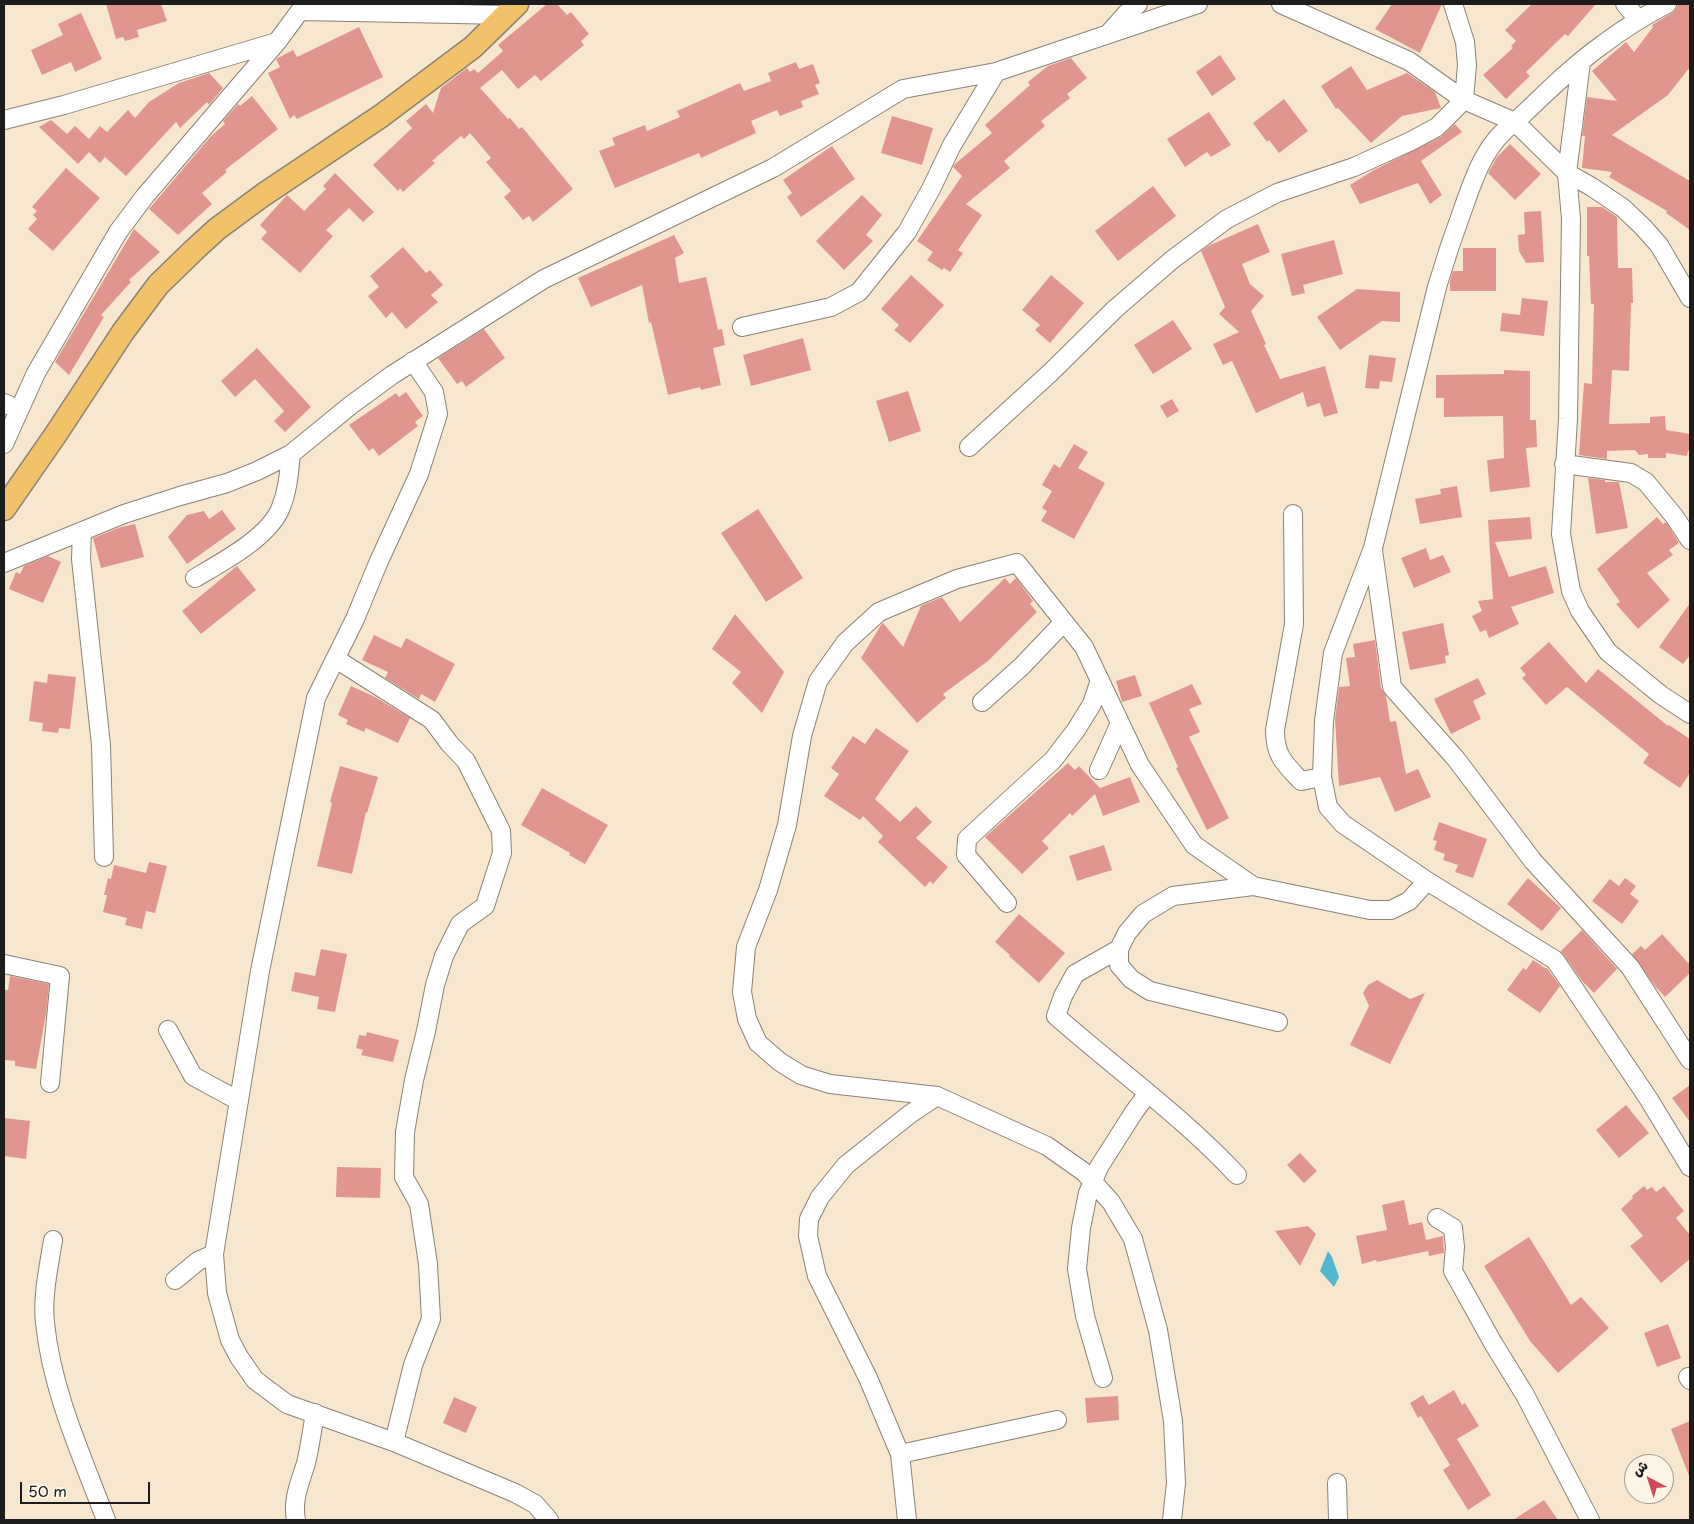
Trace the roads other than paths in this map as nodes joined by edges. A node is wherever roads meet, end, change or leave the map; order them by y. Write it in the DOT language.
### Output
graph roads {
  1 [pos="1138,4"];
  2 [pos="1198,4"];
  3 [pos="1281,4"];
  4 [pos="1453,4"];
  5 [pos="1625,4"];
  6 [pos="1667,4"];
  7 [pos="303,8"];
  8 [pos="512,9"];
  9 [pos="1638,19"];
  10 [pos="1110,32"];
  11 [pos="277,42"];
  12 [pos="1580,62"];
  13 [pos="996,72"];
  14 [pos="1464,100"];
  15 [pos="4,120"];
  16 [pos="1515,122"];
  17 [pos="1567,173"];
  18 [pos="1690,298"];
  19 [pos="742,327"];
  20 [pos="412,361"];
  21 [pos="12,407"];
  22 [pos="4,444"];
  23 [pos="969,447"];
  24 [pos="292,454"];
  25 [pos="1564,464"];
  26 [pos="4,508"];
  27 [pos="1293,514"];
  28 [pos="82,531"];
  29 [pos="1690,540"];
  30 [pos="1373,548"];
  31 [pos="4,563"];
  32 [pos="196,578"];
  33 [pos="1064,622"];
  34 [pos="336,659"];
  35 [pos="1100,680"];
  36 [pos="982,702"];
  37 [pos="1690,714"];
  38 [pos="1120,723"];
  39 [pos="1098,770"];
  40 [pos="1322,777"];
  41 [pos="104,857"];
  42 [pos="1427,881"];
  43 [pos="1253,886"];
  44 [pos="1007,902"];
  45 [pos="1119,949"];
  46 [pos="4,964"];
  47 [pos="1278,1022"];
  48 [pos="168,1030"];
  49 [pos="1690,1060"];
  50 [pos="50,1083"];
  51 [pos="1148,1093"];
  52 [pos="936,1096"];
  53 [pos="239,1101"];
  54 [pos="1690,1167"];
  55 [pos="1237,1175"];
  56 [pos="1093,1182"];
  57 [pos="1437,1218"];
  58 [pos="53,1240"];
  59 [pos="214,1254"];
  60 [pos="175,1280"];
  61 [pos="1103,1378"];
  62 [pos="315,1413"];
  63 [pos="1057,1420"];
  64 [pos="394,1442"];
  65 [pos="900,1454"];
  66 [pos="1338,1483"];
  67 [pos="106,1520"];
  68 [pos="296,1520"];
  69 [pos="548,1520"];
  70 [pos="907,1520"];
  71 [pos="1172,1520"];
  72 [pos="1338,1520"];
  73 [pos="1590,1520"];
  1 -- 10 [label="street"];
  2 -- 10 [label="street"];
  3 -- 14 [label="street"];
  4 -- 14 [label="street"];
  5 -- 9 [label="street"];
  6 -- 9 [label="street"];
  7 -- 8 [label="street"];
  7 -- 11 [label="street"];
  8 -- 26 [label="main road"];
  9 -- 12 [label="street"];
  10 -- 13 [label="street"];
  11 -- 15 [label="street"];
  11 -- 21 [label="street"];
  12 -- 16 [label="street"];
  12 -- 17 [label="street"];
  13 -- 19 [label="street"];
  13 -- 20 [label="street"];
  14 -- 16 [label="street"];
  14 -- 23 [label="street"];
  16 -- 17 [label="street"];
  16 -- 30 [label="street"];
  17 -- 18 [label="street"];
  17 -- 25 [label="street"];
  20 -- 24 [label="street"];
  20 -- 34 [label="street"];
  21 -- 22 [label="street"];
  24 -- 28 [label="street"];
  24 -- 32 [label="street"];
  25 -- 29 [label="street"];
  25 -- 37 [label="street"];
  27 -- 40 [label="street"];
  28 -- 31 [label="street"];
  28 -- 41 [label="street"];
  30 -- 40 [label="street"];
  30 -- 49 [label="street"];
  33 -- 35 [label="street"];
  33 -- 36 [label="street"];
  33 -- 52 [label="street"];
  34 -- 53 [label="street"];
  34 -- 64 [label="street"];
  35 -- 38 [label="street"];
  35 -- 44 [label="street"];
  38 -- 39 [label="street"];
  38 -- 43 [label="street"];
  40 -- 42 [label="street"];
  42 -- 43 [label="street"];
  42 -- 54 [label="street"];
  43 -- 45 [label="street"];
  45 -- 47 [label="street"];
  45 -- 51 [label="street"];
  46 -- 50 [label="street"];
  48 -- 53 [label="street"];
  51 -- 55 [label="street"];
  51 -- 56 [label="street"];
  52 -- 56 [label="street"];
  52 -- 65 [label="street"];
  53 -- 59 [label="street"];
  56 -- 61 [label="street"];
  56 -- 71 [label="street"];
  57 -- 73 [label="street"];
  58 -- 67 [label="street"];
  59 -- 60 [label="street"];
  59 -- 62 [label="street"];
  62 -- 64 [label="street"];
  62 -- 68 [label="street"];
  63 -- 65 [label="street"];
  64 -- 69 [label="street"];
  65 -- 70 [label="street"];
  66 -- 72 [label="street"];
}
